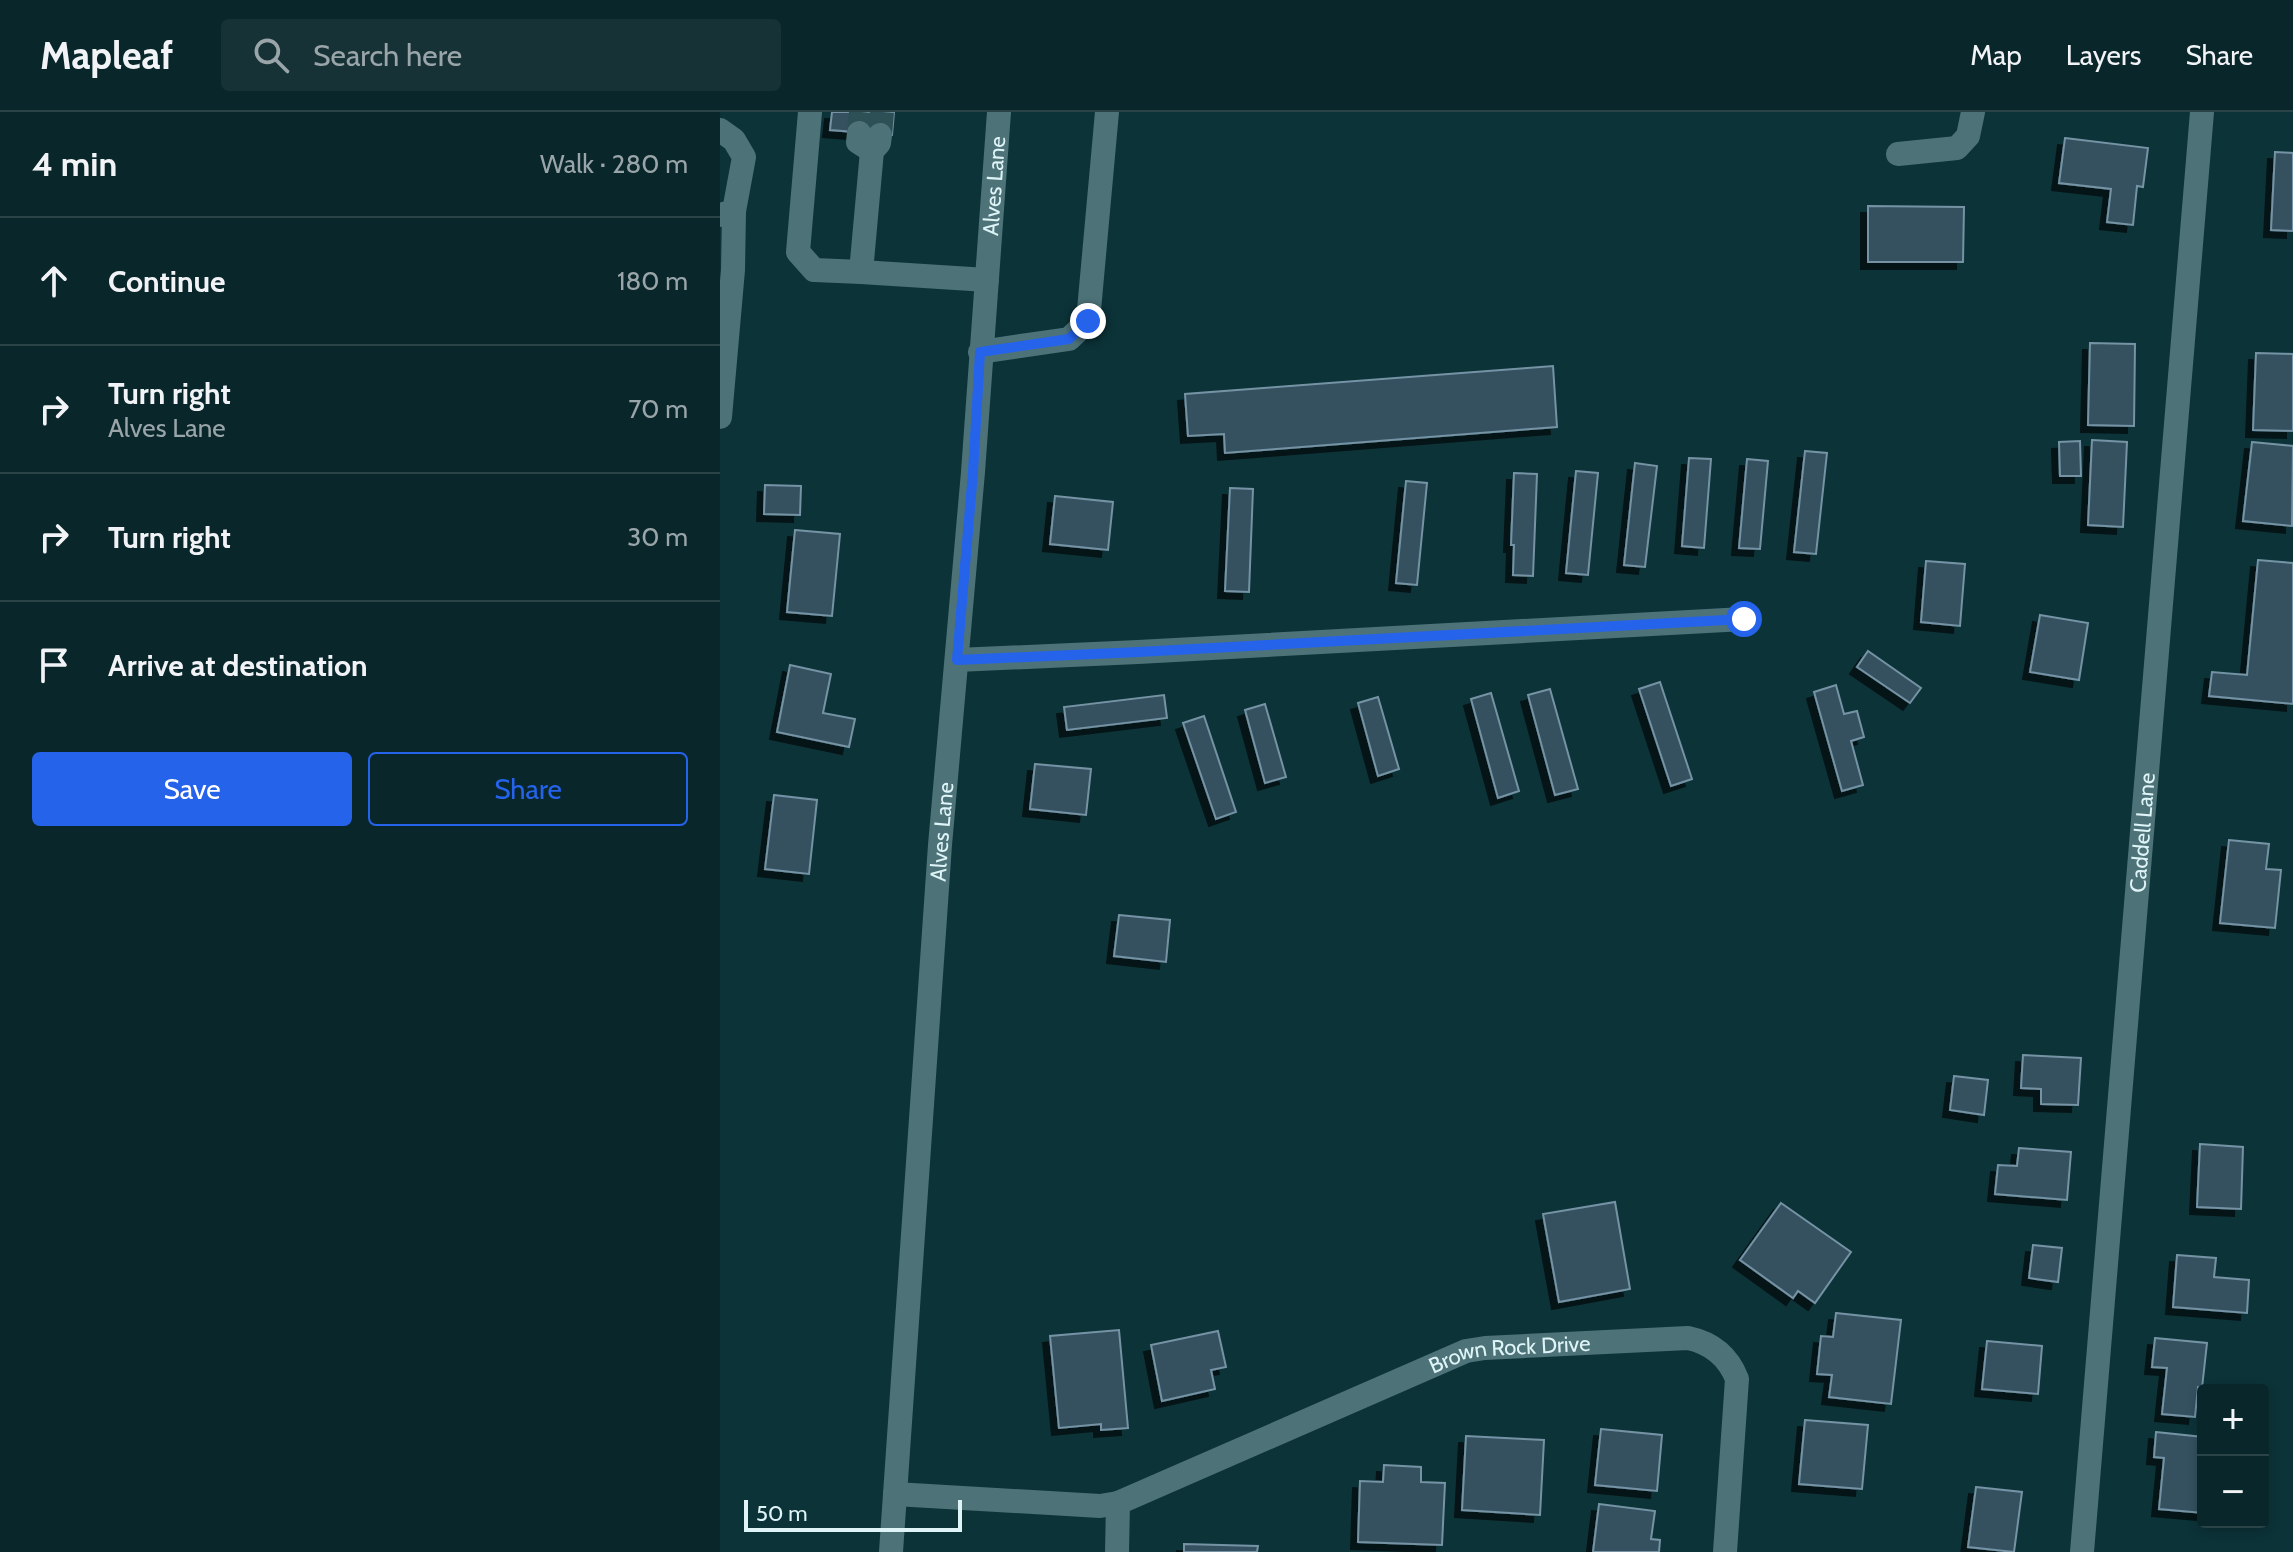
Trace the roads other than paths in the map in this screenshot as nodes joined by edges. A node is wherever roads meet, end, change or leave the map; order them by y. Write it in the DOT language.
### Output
graph roads {
  1 [pos="810,112"];
  2 [pos="999,112"];
  3 [pos="1107,112"];
  4 [pos="1973,112"];
  5 [pos="2202,112"];
  6 [pos="720,130"];
  7 [pos="870,140"];
  8 [pos="1898,154"];
  9 [pos="727,213"];
  10 [pos="861,272"];
  11 [pos="987,280"];
  12 [pos="980,352"];
  13 [pos="720,417"];
  14 [pos="1744,619"];
  15 [pos="957,660"];
  16 [pos="895,1494"];
  17 [pos="1118,1503"];
  18 [pos="891,1552"];
  19 [pos="1117,1552"];
  20 [pos="1725,1552"];
  21 [pos="2082,1552"];
  1 -- 10 [label="street"];
  2 -- 11 [label="street, Alves Lane"];
  3 -- 12 [label="street"];
  4 -- 8 [label="street"];
  5 -- 21 [label="street, Caddell Lane"];
  6 -- 9 [label="street"];
  7 -- 10 [label="street"];
  9 -- 13 [label="street"];
  10 -- 11 [label="street"];
  11 -- 12 [label="street, Alves Lane"];
  12 -- 15 [label="street, Alves Lane"];
  14 -- 15 [label="street"];
  15 -- 16 [label="street, Alves Lane"];
  16 -- 17 [label="street, Brown Rock Drive"];
  16 -- 18 [label="street, Alves Lane"];
  17 -- 19 [label="street"];
  17 -- 20 [label="street, Brown Rock Drive"];
}
